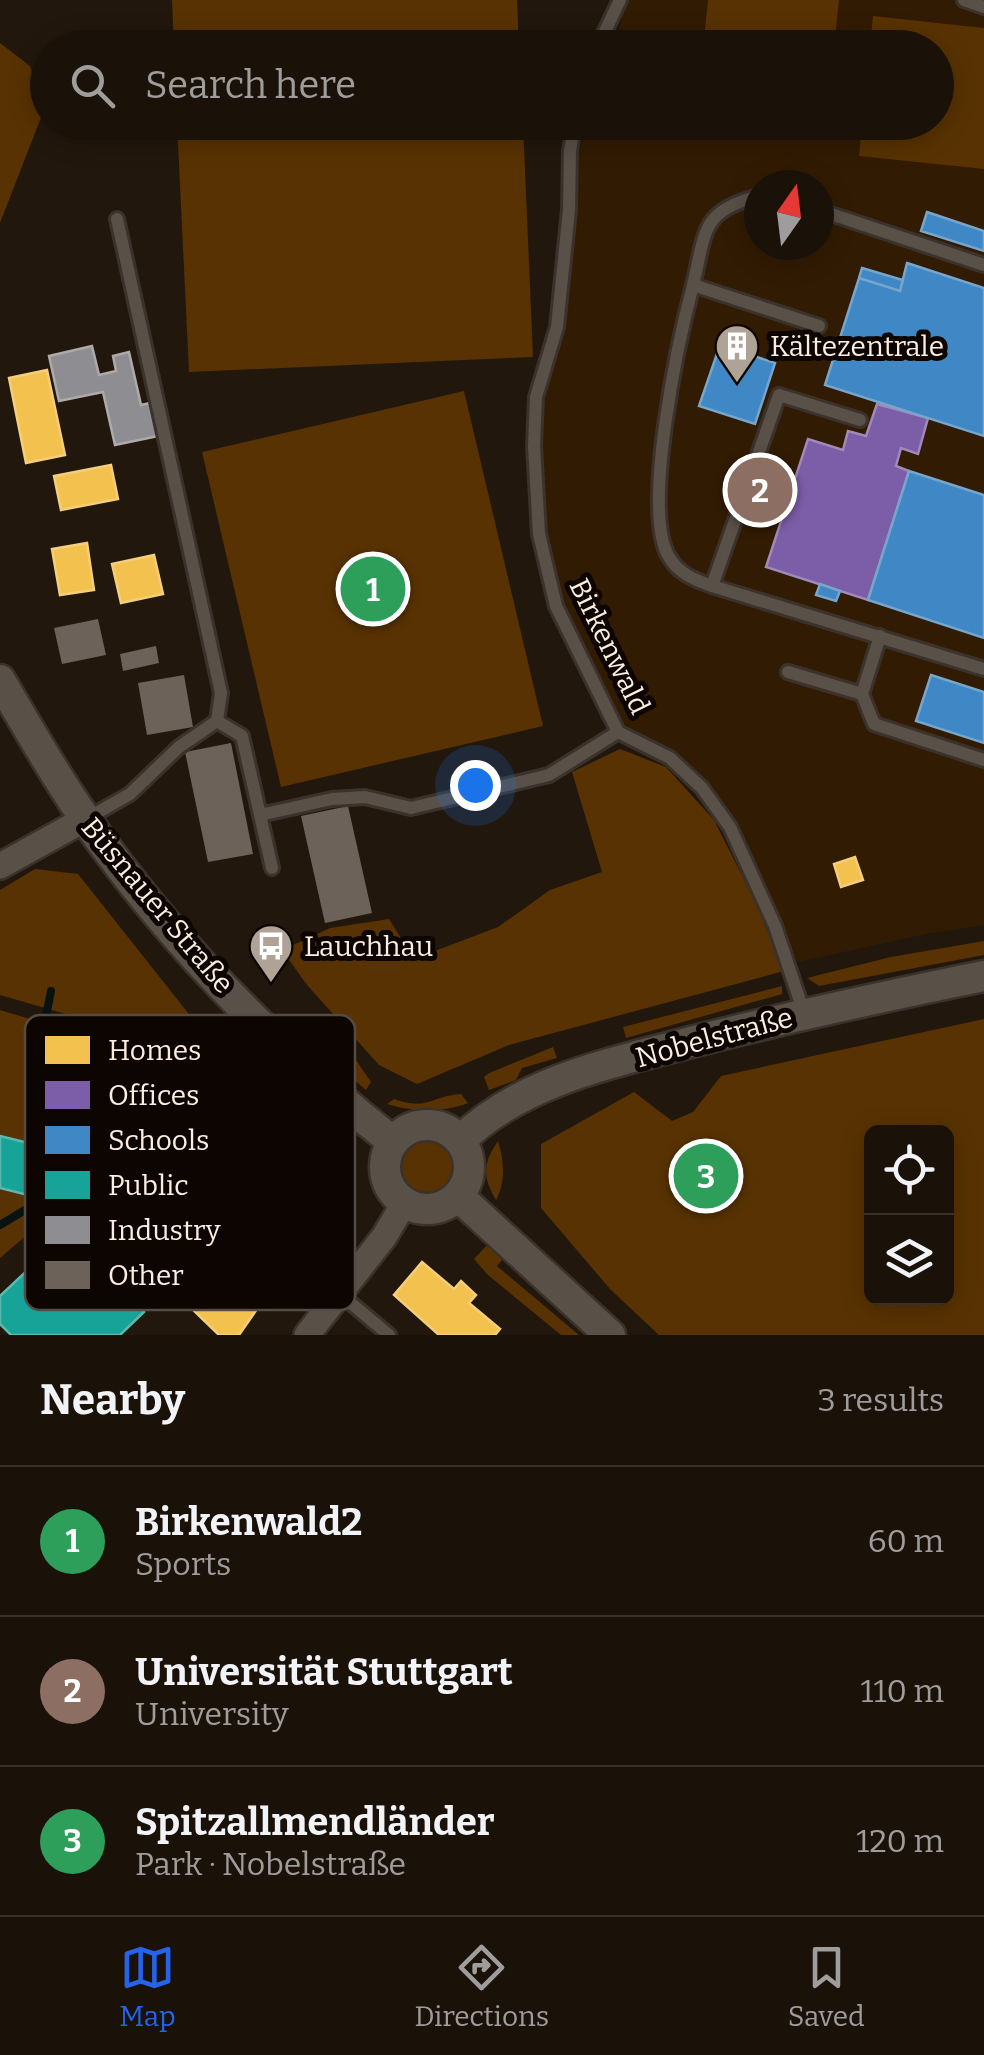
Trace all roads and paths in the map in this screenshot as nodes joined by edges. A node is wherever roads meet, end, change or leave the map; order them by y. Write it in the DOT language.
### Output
graph roads {
  1 [pos="620,0"];
  2 [pos="964,0"];
  3 [pos="984,6"];
  4 [pos="606,30"];
  5 [pos="572,140"];
  6 [pos="744,200"];
  7 [pos="834,215"];
  8 [pos="118,219"];
  9 [pos="984,266"];
  10 [pos="693,285"];
  11 [pos="819,326"];
  12 [pos="860,420"];
  13 [pos="712,586"];
  14 [pos="880,636"];
  15 [pos="984,669"];
  16 [pos="788,672"];
  17 [pos="0,680"];
  18 [pos="862,694"];
  19 [pos="218,721"];
  20 [pos="618,732"];
  21 [pos="984,760"];
  22 [pos="260,815"];
  23 [pos="85,819"];
  24 [pos="0,866"];
  25 [pos="272,868"];
  26 [pos="984,976"];
  27 [pos="804,1013"];
  28 [pos="251,1015"];
  29 [pos="355,1109"];
  30 [pos="460,1140"];
  31 [pos="393,1142"];
  32 [pos="458,1196"];
  33 [pos="405,1202"];
  34 [pos="355,1275"];
  35 [pos="355,1307"];
  36 [pos="328,1310"];
  37 [pos="308,1335"];
  38 [pos="388,1335"];
  39 [pos="610,1335"];
  1 -- 4 [label="lane"];
  2 -- 3 [label="lane"];
  5 -- 20 [label="lane, Birkenwald"];
  6 -- 10 [label="lane"];
  7 -- 9 [label="lane"];
  8 -- 19 [label="lane"];
  10 -- 11 [label="lane"];
  10 -- 13 [label="lane"];
  12 -- 13 [label="lane"];
  13 -- 14 [label="lane"];
  14 -- 15 [label="lane"];
  14 -- 18 [label="lane"];
  16 -- 18 [label="lane"];
  17 -- 23 [label="street, Büsnauer Straße"];
  18 -- 21 [label="lane"];
  19 -- 22 [label="lane"];
  19 -- 23 [label="lane"];
  20 -- 22 [label="lane"];
  20 -- 27 [label="lane, Birkenwald"];
  22 -- 25 [label="lane"];
  23 -- 24 [label="street"];
  23 -- 28 [label="street, Büsnauer Straße"];
  26 -- 27 [label="street, Nobelstraße"];
  27 -- 30 [label="street, Nobelstraße"];
  29 -- 31 [label="street, Büsnauer Straße"];
  30 -- 31 [label="street"];
  30 -- 32 [label="street"];
  31 -- 33 [label="street"];
  32 -- 33 [label="street"];
  32 -- 39 [label="street"];
  33 -- 34 [label="street"];
  35 -- 38 [label="lane"];
  36 -- 37 [label="street"];
}
